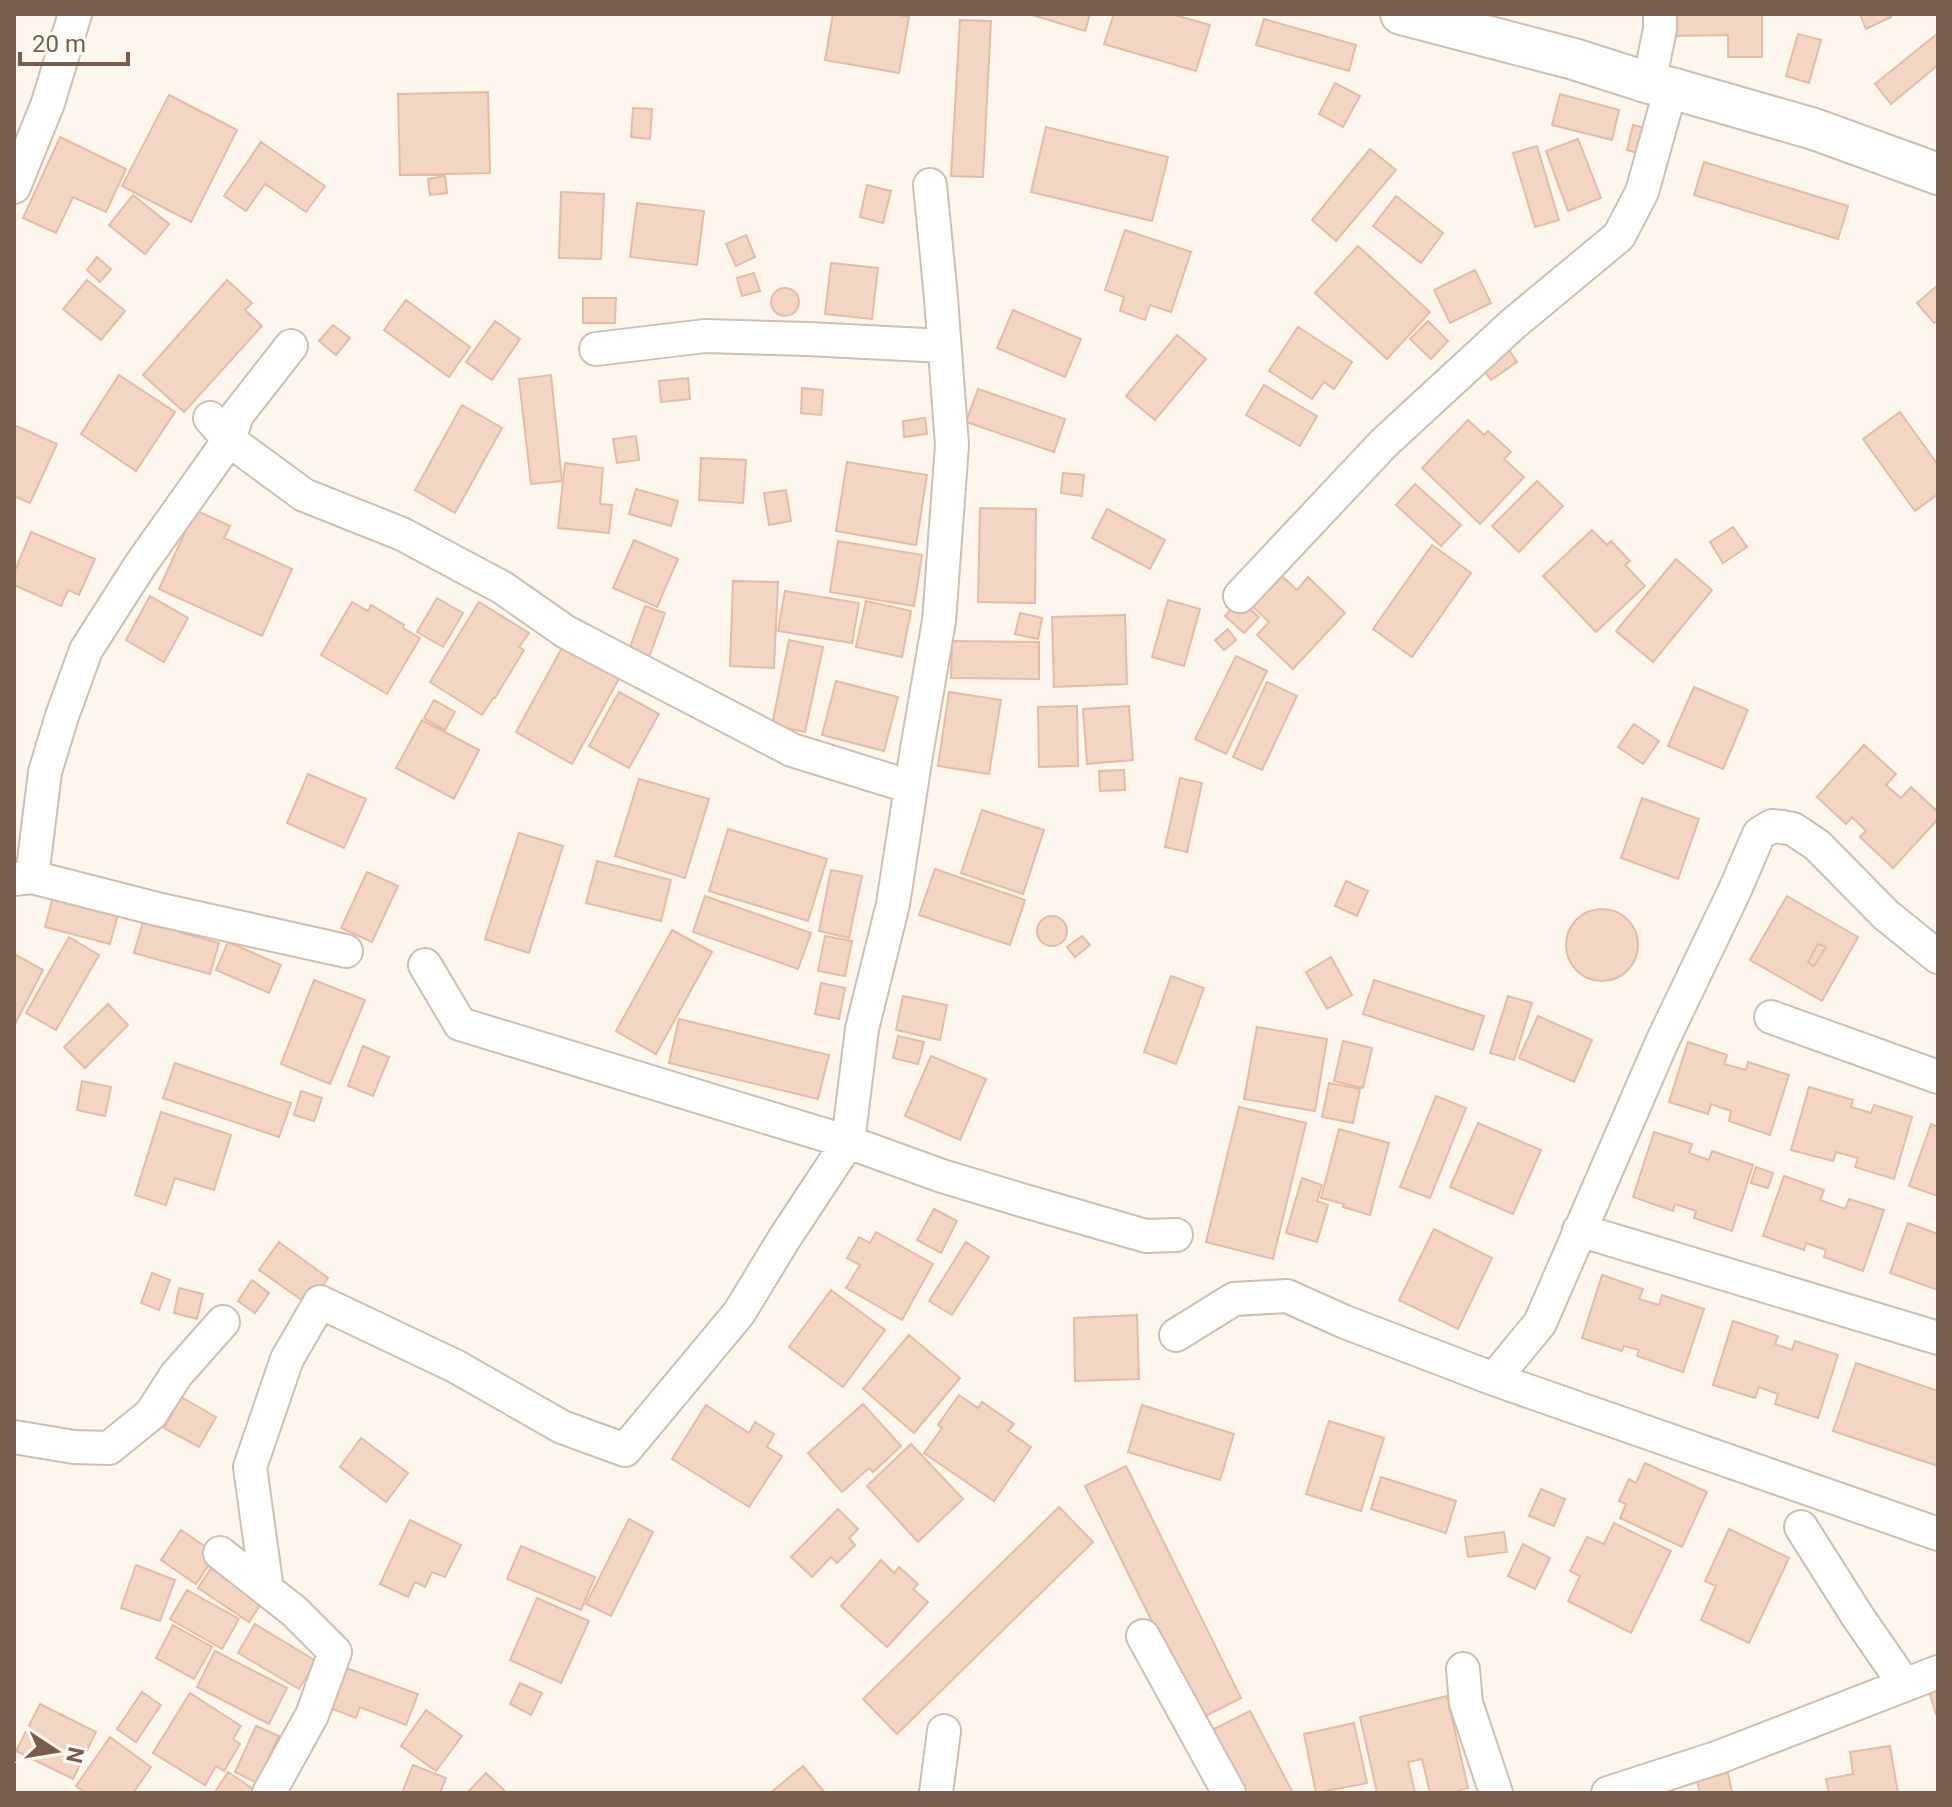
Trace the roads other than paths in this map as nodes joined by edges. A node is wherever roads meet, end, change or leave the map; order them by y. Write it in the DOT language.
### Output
graph roads {
  1 [pos="75,14"];
  2 [pos="1401,14"];
  3 [pos="1660,14"];
  4 [pos="1660,85"];
  5 [pos="1938,174"];
  6 [pos="930,185"];
  7 [pos="14,187"];
  8 [pos="291,346"];
  9 [pos="944,346"];
  10 [pos="596,349"];
  11 [pos="219,429"];
  12 [pos="1240,596"];
  13 [pos="911,787"];
  14 [pos="23,878"];
  15 [pos="346,951"];
  16 [pos="1938,957"];
  17 [pos="425,965"];
  18 [pos="1771,1017"];
  19 [pos="1938,1077"];
  20 [pos="848,1142"];
  21 [pos="1579,1230"];
  22 [pos="1176,1235"];
  23 [pos="223,1322"];
  24 [pos="1176,1335"];
  25 [pos="1938,1338"];
  26 [pos="1494,1379"];
  27 [pos="14,1437"];
  28 [pos="1801,1527"];
  29 [pos="1938,1534"];
  30 [pos="220,1553"];
  31 [pos="267,1590"];
  32 [pos="1143,1636"];
  33 [pos="1463,1669"];
  34 [pos="1938,1672"];
  35 [pos="1905,1685"];
  36 [pos="944,1731"];
  37 [pos="269,1793"];
  38 [pos="936,1793"];
  39 [pos="1229,1793"];
  40 [pos="1496,1793"];
  41 [pos="1608,1793"];
  1 -- 7 [label="street"];
  2 -- 4 [label="street"];
  3 -- 4 [label="street"];
  4 -- 5 [label="street"];
  4 -- 12 [label="street"];
  6 -- 9 [label="street"];
  8 -- 11 [label="street"];
  9 -- 10 [label="street"];
  9 -- 13 [label="street"];
  11 -- 13 [label="street"];
  11 -- 14 [label="street"];
  13 -- 20 [label="street"];
  14 -- 15 [label="street"];
  16 -- 21 [label="street"];
  17 -- 20 [label="street"];
  18 -- 19 [label="street"];
  20 -- 22 [label="street"];
  20 -- 31 [label="street"];
  21 -- 25 [label="street"];
  21 -- 26 [label="street"];
  23 -- 27 [label="street"];
  24 -- 26 [label="street"];
  26 -- 29 [label="street"];
  28 -- 35 [label="street"];
  30 -- 31 [label="street"];
  31 -- 37 [label="street"];
  32 -- 39 [label="street"];
  33 -- 40 [label="street"];
  34 -- 35 [label="street"];
  35 -- 41 [label="street"];
  36 -- 38 [label="street"];
}
